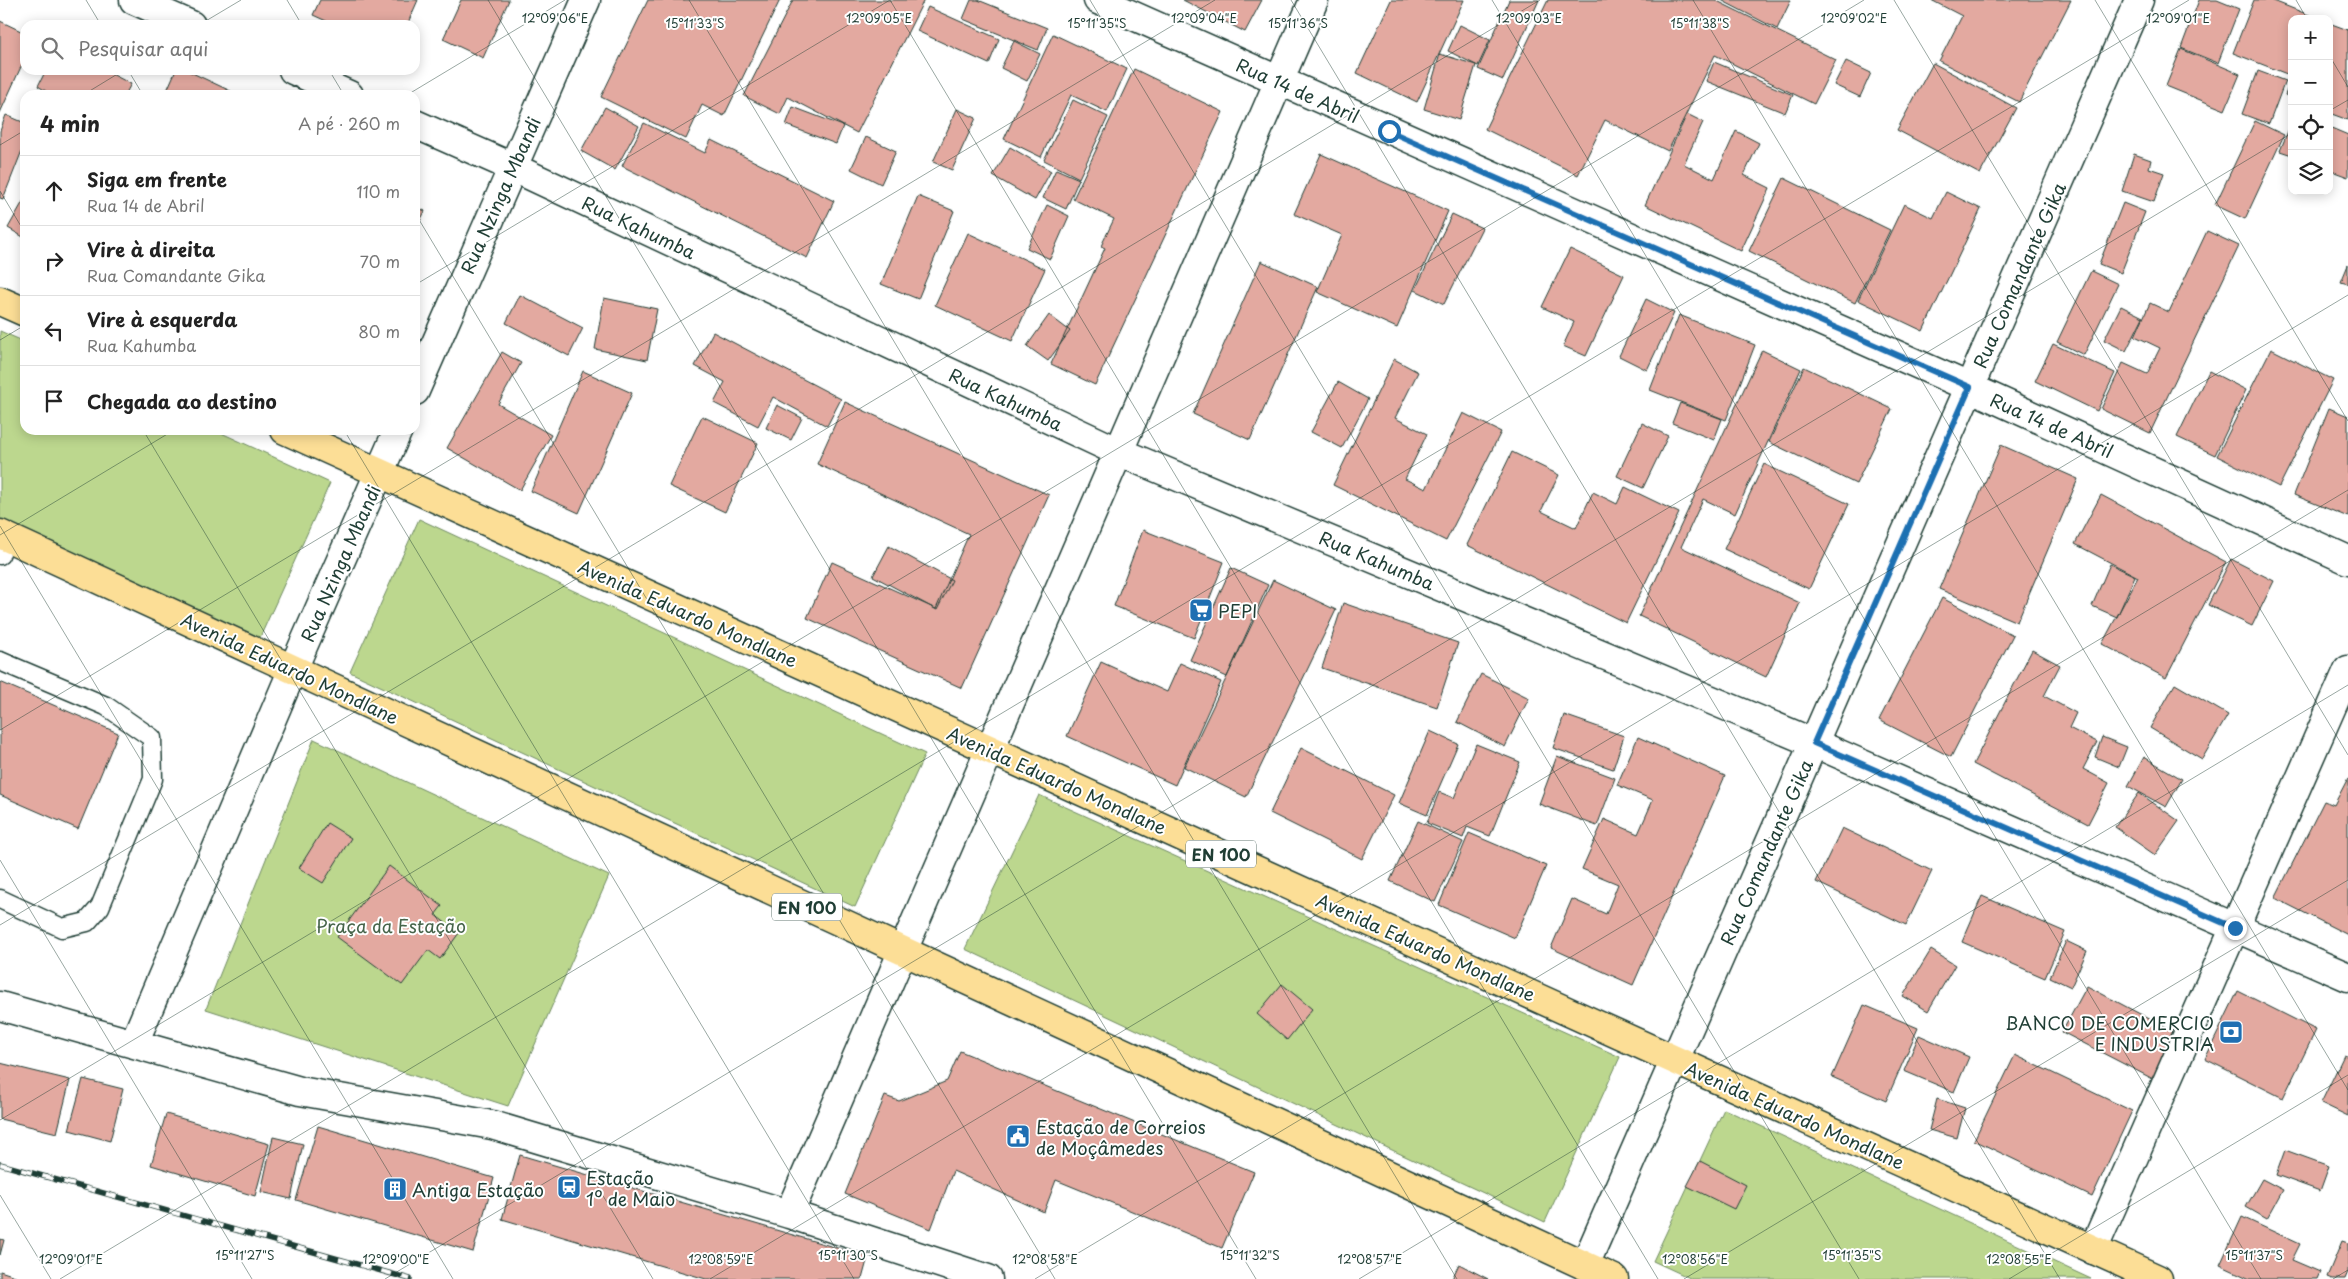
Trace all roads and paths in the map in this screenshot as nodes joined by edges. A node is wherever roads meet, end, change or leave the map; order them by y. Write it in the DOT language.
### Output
graph roads {
  1 [pos="134,0"];
  2 [pos="586,0"];
  3 [pos="1098,0"];
  4 [pos="1314,0"];
  5 [pos="2139,0"];
  6 [pos="180,20"];
  7 [pos="304,75"];
  8 [pos="1279,82"];
  9 [pos="338,90"];
  10 [pos="420,126"];
  11 [pos="512,167"];
  12 [pos="0,301"];
  13 [pos="20,310"];
  14 [pos="420,379"];
  15 [pos="1970,387"];
  16 [pos="296,435"];
  17 [pos="396,435"];
  18 [pos="1119,452"];
  19 [pos="380,473"];
  20 [pos="2,542"];
  21 [pos="2348,560"];
  22 [pos="0,661"];
  23 [pos="293,669"];
  24 [pos="2348,670"];
  25 [pos="1814,743"];
  26 [pos="991,750"];
  27 [pos="0,899"];
  28 [pos="2235,928"];
  29 [pos="904,952"];
  30 [pos="2348,977"];
  31 [pos="0,1006"];
  32 [pos="134,1043"];
  33 [pos="1675,1060"];
  34 [pos="789,1214"];
  35 [pos="2094,1250"];
  36 [pos="1582,1272"];
  37 [pos="988,1279"];
  38 [pos="1614,1279"];
  39 [pos="2158,1279"];
  1 -- 6 [label="street"];
  2 -- 11 [label="street, Rua Nzinga Mbandi"];
  3 -- 8 [label="street, Rua 14 de Abril"];
  4 -- 8 [label="street"];
  5 -- 15 [label="street, Rua Comandante Gika"];
  7 -- 9 [label="street"];
  8 -- 15 [label="street, Rua 14 de Abril"];
  8 -- 18 [label="street"];
  10 -- 11 [label="street, Rua Kahumba"];
  11 -- 14 [label="street, Rua Nzinga Mbandi"];
  11 -- 18 [label="street, Rua Kahumba"];
  12 -- 13 [label="main road"];
  15 -- 21 [label="street, Rua 14 de Abril"];
  15 -- 25 [label="street, Rua Comandante Gika"];
  16 -- 19 [label="main road, Avenida Eduardo Mondlane / EN 100"];
  17 -- 19 [label="street, Rua Nzinga Mbandi"];
  18 -- 25 [label="street, Rua Kahumba"];
  18 -- 26 [label="street"];
  19 -- 23 [label="street, Rua Nzinga Mbandi"];
  19 -- 26 [label="main road, Avenida Eduardo Mondlane / EN 100"];
  20 -- 23 [label="main road, Avenida Eduardo Mondlane / EN 100"];
  22 -- 27 [label="lane"];
  23 -- 29 [label="main road, Avenida Eduardo Mondlane / EN 100"];
  23 -- 32 [label="street, Rua Nzinga Mbandi"];
  24 -- 28 [label="street"];
  25 -- 28 [label="street, Rua Kahumba"];
  25 -- 33 [label="street, Rua Comandante Gika"];
  26 -- 29 [label="street"];
  26 -- 33 [label="main road, Avenida Eduardo Mondlane / EN 100"];
  28 -- 30 [label="street, Rua Kahumba"];
  28 -- 35 [label="street"];
  29 -- 34 [label="street"];
  29 -- 36 [label="main road, Avenida Eduardo Mondlane / EN 100"];
  31 -- 32 [label="street"];
  32 -- 34 [label="street"];
  33 -- 35 [label="main road, Avenida Eduardo Mondlane / EN 100"];
  33 -- 36 [label="street, Rua Comandante Gika"];
  34 -- 37 [label="street"];
  35 -- 39 [label="main road, Avenida Eduardo Mondlane / EN 100"];
  36 -- 38 [label="main road, Avenida Eduardo Mondlane / EN 100"];
}
